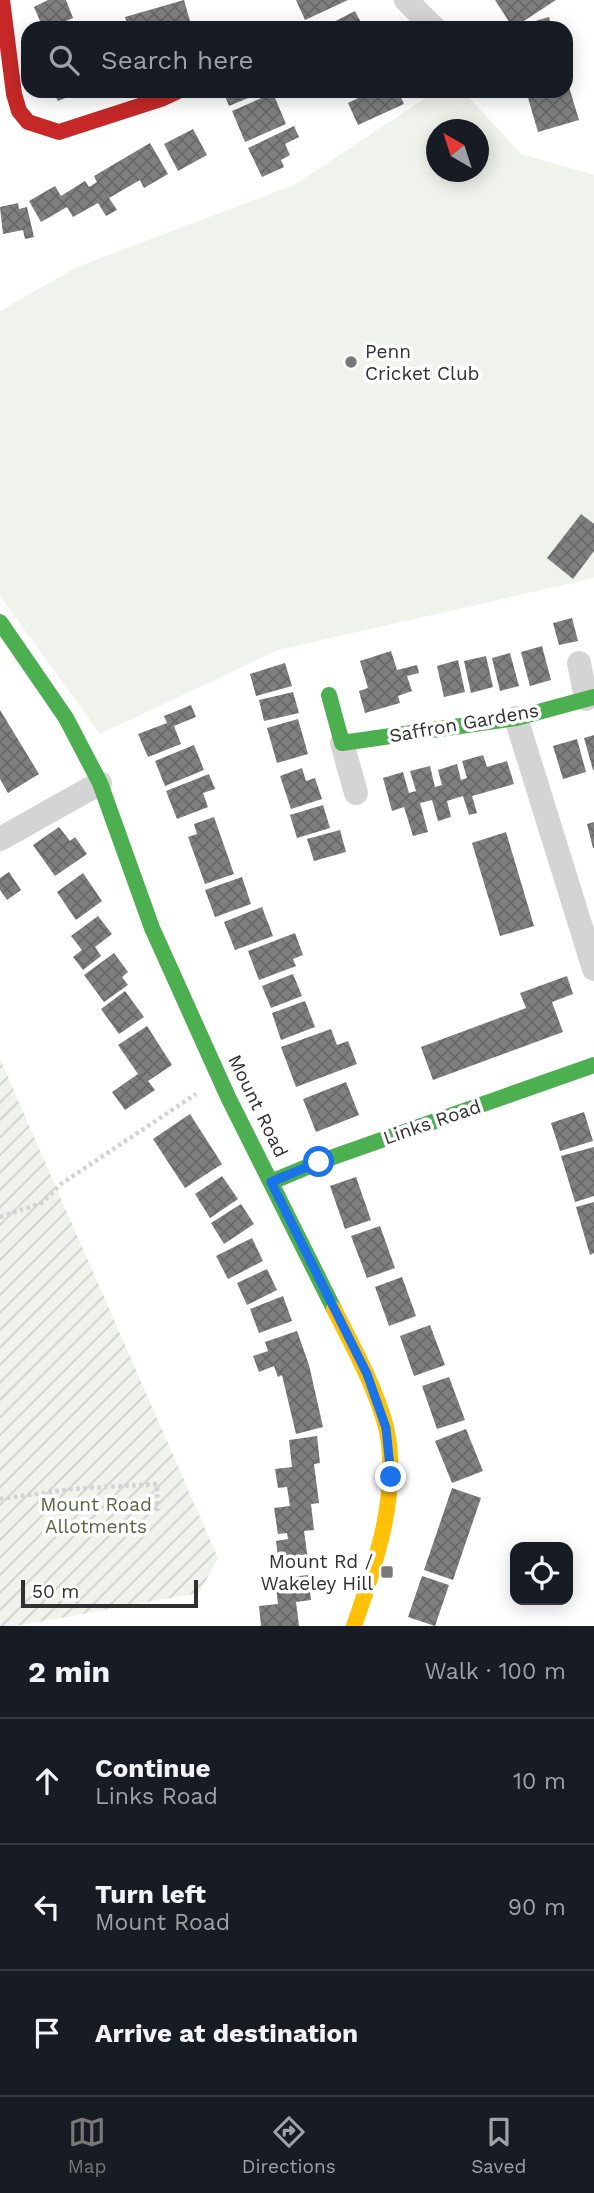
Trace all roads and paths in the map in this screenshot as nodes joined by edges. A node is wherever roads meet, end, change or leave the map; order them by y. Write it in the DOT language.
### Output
graph roads {
  1 [pos="2,0"];
  2 [pos="406,0"];
  3 [pos="427,21"];
  4 [pos="155,98"];
  5 [pos="0,622"];
  6 [pos="579,663"];
  7 [pos="329,695"];
  8 [pos="590,698"];
  9 [pos="516,718"];
  10 [pos="342,743"];
  11 [pos="100,783"];
  12 [pos="356,793"];
  13 [pos="0,839"];
  14 [pos="594,969"];
  15 [pos="594,1065"];
  16 [pos="220,1078"];
  17 [pos="271,1182"];
  18 [pos="0,1217"];
  19 [pos="0,1499"];
  20 [pos="157,1511"];
  21 [pos="354,1626"];
  1 -- 4 [label="street"];
  2 -- 3 [label="street"];
  5 -- 11 [label="street, Mount Road"];
  6 -- 8 [label="street, Saffron Gardens"];
  7 -- 10 [label="street"];
  8 -- 9 [label="street, Saffron Gardens"];
  9 -- 10 [label="street, Saffron Gardens"];
  9 -- 14 [label="street"];
  10 -- 12 [label="street"];
  11 -- 13 [label="street"];
  11 -- 16 [label="street, Mount Road"];
  15 -- 17 [label="street, Links Road"];
  16 -- 17 [label="street, Mount Road"];
  16 -- 18 [label="path"];
  17 -- 21 [label="street, Mount Road"];
  19 -- 20 [label="path"];
}
